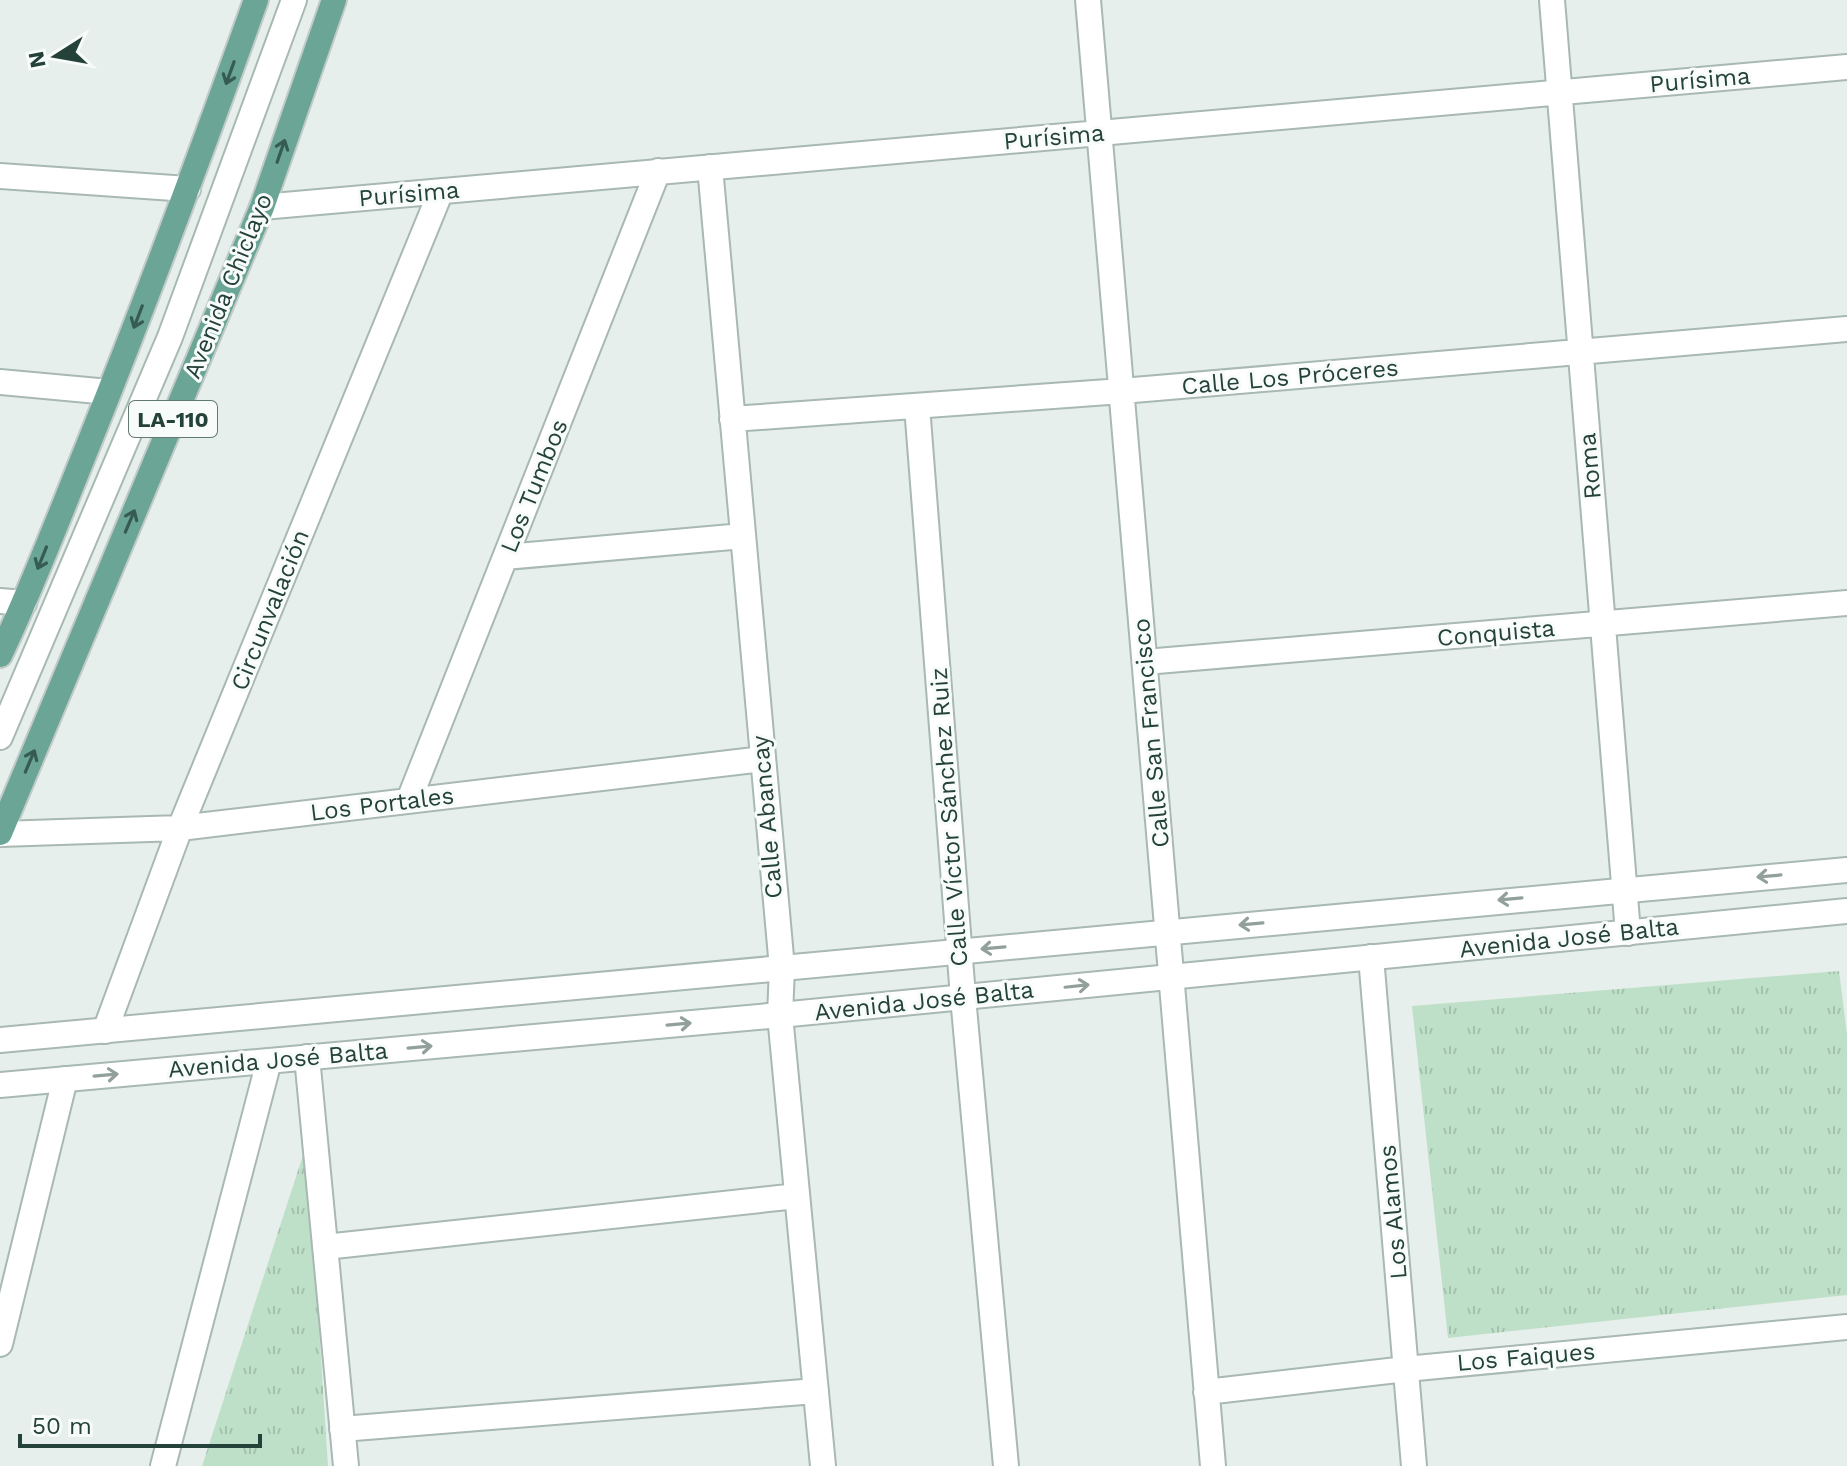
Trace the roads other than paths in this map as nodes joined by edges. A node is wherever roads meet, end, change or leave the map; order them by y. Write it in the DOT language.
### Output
graph roads {
  1 [pos="256,0"];
  2 [pos="294,0"];
  3 [pos="334,0"];
  4 [pos="1088,0"];
  5 [pos="1552,0"];
  6 [pos="1847,67"];
  7 [pos="1560,93"];
  8 [pos="1100,133"];
  9 [pos="710,167"];
  10 [pos="658,171"];
  11 [pos="0,176"];
  12 [pos="188,189"];
  13 [pos="441,191"];
  14 [pos="262,207"];
  15 [pos="1847,329"];
  16 [pos="1581,352"];
  17 [pos="0,382"];
  18 [pos="1122,391"];
  19 [pos="109,392"];
  20 [pos="917,406"];
  21 [pos="732,419"];
  22 [pos="743,536"];
  23 [pos="506,557"];
  24 [pos="12,602"];
  25 [pos="1847,603"];
  26 [pos="1603,624"];
  27 [pos="0,655"];
  28 [pos="1145,662"];
  29 [pos="0,737"];
  30 [pos="763,759"];
  31 [pos="409,800"];
  32 [pos="180,828"];
  33 [pos="0,834"];
  34 [pos="1847,870"];
  35 [pos="1625,889"];
  36 [pos="1847,911"];
  37 [pos="1167,932"];
  38 [pos="1628,933"];
  39 [pos="959,951"];
  40 [pos="1371,957"];
  41 [pos="782,968"];
  42 [pos="1170,977"];
  43 [pos="963,997"];
  44 [pos="780,1015"];
  45 [pos="105,1031"];
  46 [pos="0,1040"];
  47 [pos="307,1057"];
  48 [pos="269,1061"];
  49 [pos="65,1079"];
  50 [pos="0,1085"];
  51 [pos="797,1196"];
  52 [pos="325,1247"];
  53 [pos="1847,1327"];
  54 [pos="0,1344"];
  55 [pos="1406,1369"];
  56 [pos="816,1391"];
  57 [pos="1206,1392"];
  58 [pos="342,1429"];
  59 [pos="163,1466"];
  60 [pos="346,1466"];
  61 [pos="823,1466"];
  62 [pos="1006,1466"];
  63 [pos="1213,1466"];
  64 [pos="1414,1466"];
  1 -- 12 [label="main road, LA-110, one-way"];
  2 -- 29 [label="street, Avenida Chiclayo"];
  14 -- 3 [label="main road, Avenida Chiclayo / LA-110, one-way"];
  4 -- 8 [label="street, Calle San Francisco"];
  5 -- 7 [label="street, Roma"];
  6 -- 7 [label="street, Purísima"];
  7 -- 8 [label="street, Purísima"];
  7 -- 16 [label="street, Roma"];
  8 -- 9 [label="street, Purísima"];
  8 -- 18 [label="street, Calle San Francisco"];
  9 -- 10 [label="street, Purísima"];
  9 -- 21 [label="street, Calle Abancay"];
  10 -- 13 [label="street, Purísima"];
  10 -- 23 [label="street, Los Tumbos"];
  11 -- 12 [label="street"];
  12 -- 19 [label="main road, LA-110, one-way"];
  13 -- 14 [label="street, Purísima"];
  13 -- 32 [label="street, Circunvalación"];
  33 -- 14 [label="main road, Avenida Chiclayo / LA-110, one-way"];
  15 -- 16 [label="street, Calle Los Próceres"];
  16 -- 18 [label="street, Calle Los Próceres"];
  16 -- 26 [label="street, Roma"];
  17 -- 19 [label="street"];
  18 -- 20 [label="street, Calle Los Próceres"];
  18 -- 28 [label="street, Calle San Francisco"];
  19 -- 24 [label="main road, LA-110, one-way"];
  20 -- 21 [label="street, Calle Los Próceres"];
  20 -- 39 [label="street, Calle Víctor Sánchez Ruiz"];
  21 -- 22 [label="street, Calle Abancay"];
  22 -- 23 [label="street"];
  22 -- 30 [label="street, Calle Abancay"];
  23 -- 31 [label="street, Los Tumbos"];
  24 -- 27 [label="main road, LA-110"];
  25 -- 26 [label="street, Conquista"];
  26 -- 28 [label="street, Conquista"];
  26 -- 35 [label="street, Roma"];
  28 -- 37 [label="street, Calle San Francisco"];
  30 -- 31 [label="street, Los Portales"];
  30 -- 41 [label="street, Calle Abancay"];
  31 -- 32 [label="street, Los Portales"];
  32 -- 33 [label="street, Los Portales"];
  32 -- 45 [label="street, Circunvalación"];
  34 -- 35 [label="street, Avenida José Balta, one-way"];
  35 -- 37 [label="street, Avenida José Balta, one-way"];
  35 -- 38 [label="street, Roma"];
  36 -- 38 [label="street, Avenida José Balta"];
  37 -- 39 [label="street, Avenida José Balta, one-way"];
  37 -- 42 [label="street, Calle San Francisco"];
  38 -- 40 [label="street, Avenida José Balta"];
  39 -- 41 [label="street, Avenida José Balta"];
  39 -- 43 [label="street, Calle Víctor Sánchez Ruiz"];
  40 -- 42 [label="street, Avenida José Balta"];
  40 -- 55 [label="street, Los Alamos"];
  41 -- 44 [label="street, Calle Abancay"];
  41 -- 45 [label="street, Avenida José Balta"];
  43 -- 42 [label="street, Avenida José Balta, one-way"];
  42 -- 57 [label="street, Calle San Francisco"];
  43 -- 44 [label="street, Avenida José Balta"];
  43 -- 62 [label="street, Calle Víctor Sánchez Ruiz"];
  47 -- 44 [label="street, Avenida José Balta, one-way"];
  44 -- 51 [label="street, Calle Abancay"];
  45 -- 46 [label="street, Avenida José Balta"];
  47 -- 48 [label="street, Avenida José Balta"];
  47 -- 52 [label="street"];
  49 -- 48 [label="street, Avenida José Balta, one-way"];
  48 -- 59 [label="street"];
  49 -- 50 [label="street, Avenida José Balta"];
  49 -- 54 [label="street"];
  51 -- 52 [label="street"];
  51 -- 56 [label="street, Calle Abancay"];
  52 -- 58 [label="street"];
  53 -- 55 [label="street, Los Faiques"];
  55 -- 57 [label="street, Los Faiques"];
  55 -- 64 [label="street, Los Alamos"];
  56 -- 58 [label="street"];
  56 -- 61 [label="street, Calle Abancay"];
  57 -- 63 [label="street, Calle San Francisco"];
  58 -- 60 [label="street"];
}
